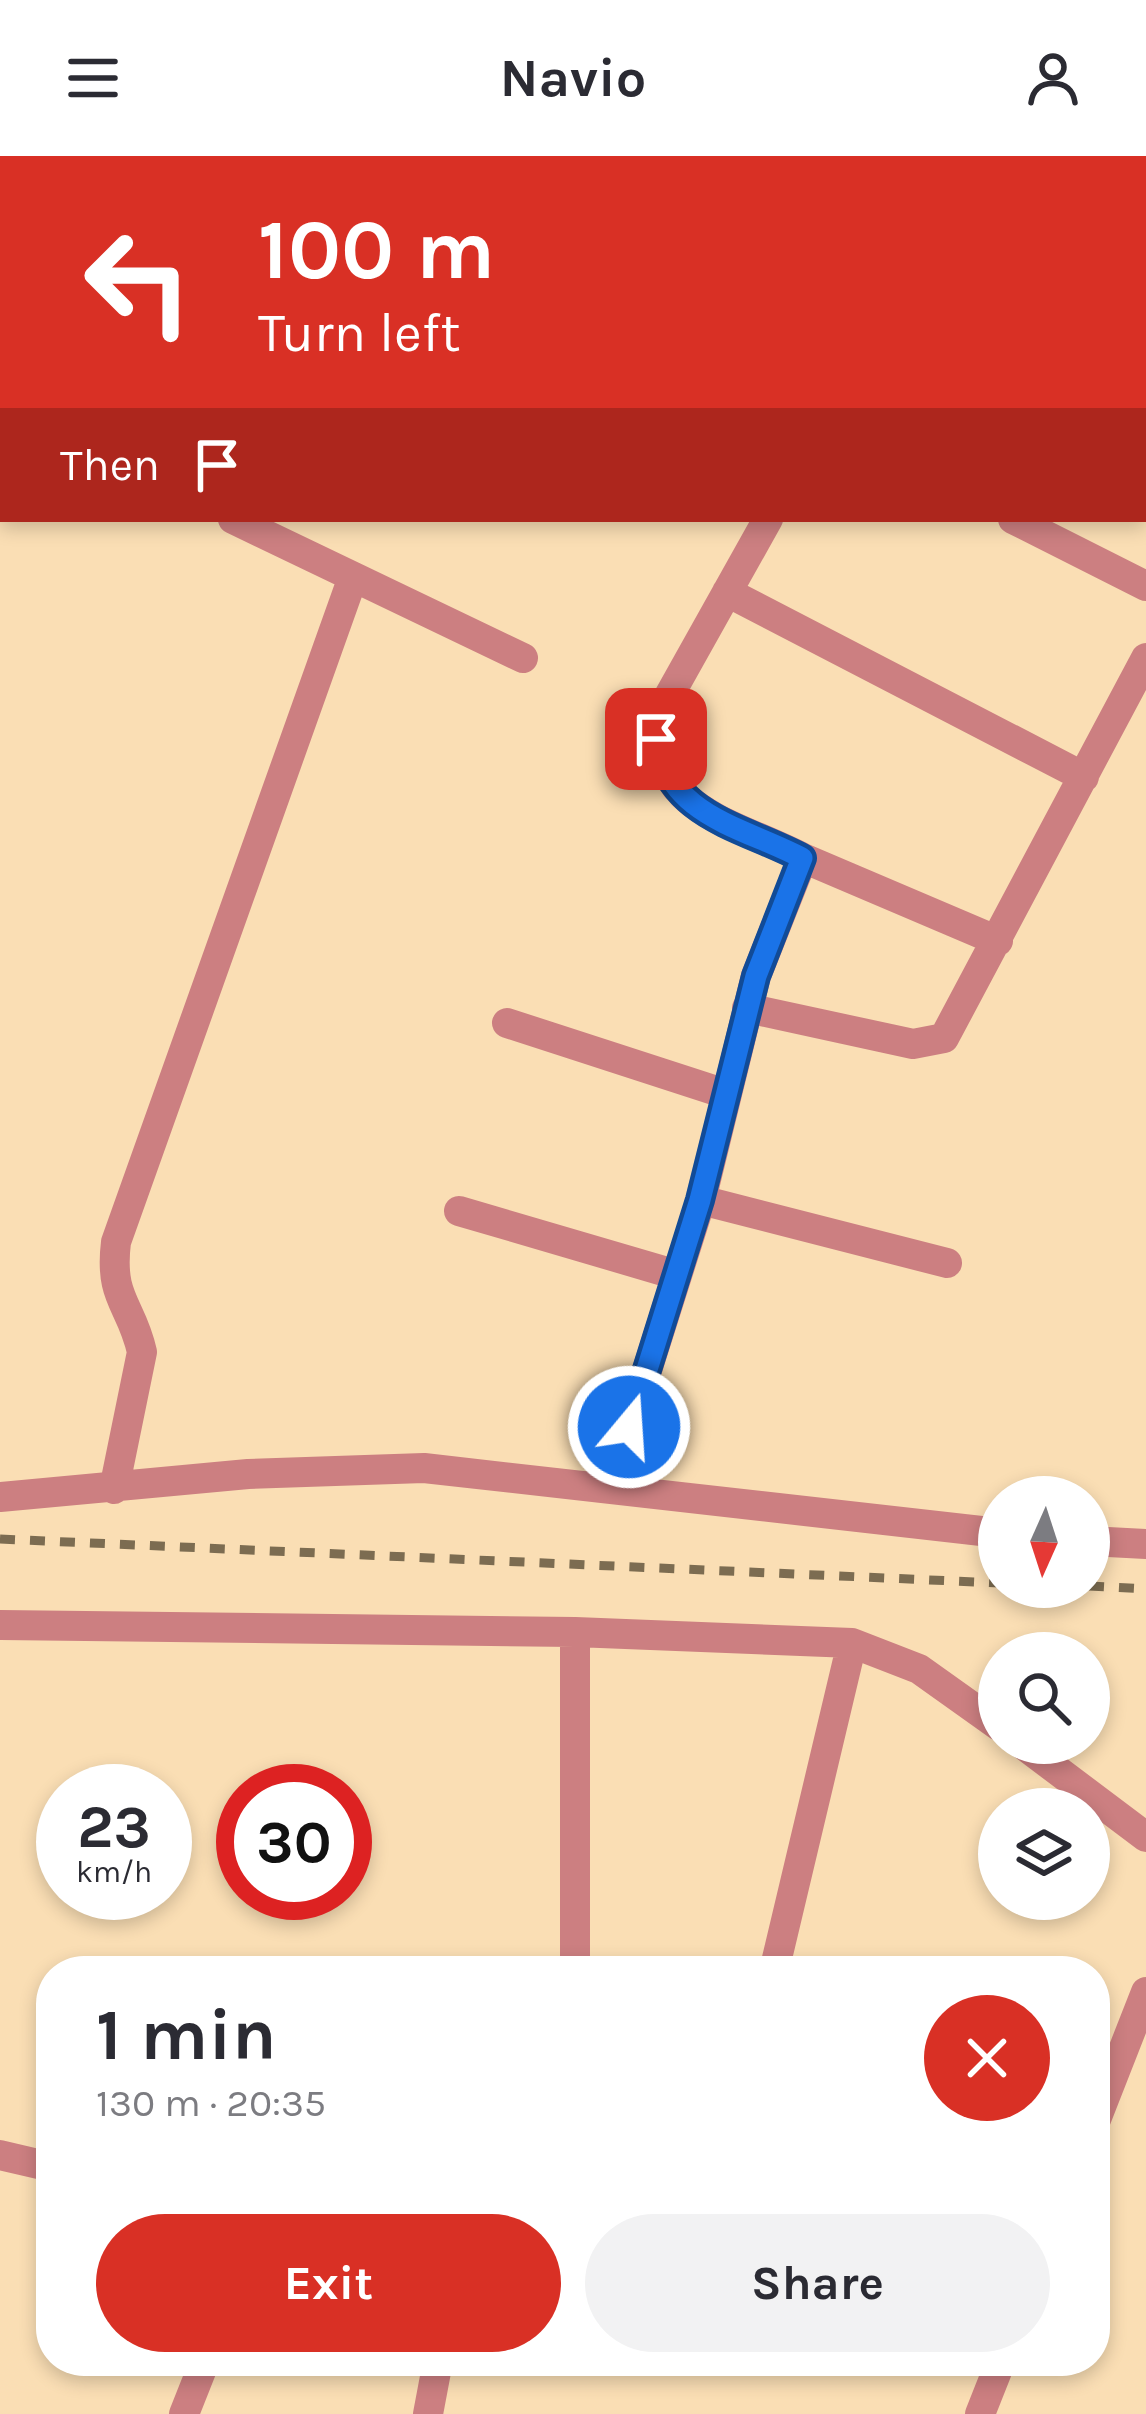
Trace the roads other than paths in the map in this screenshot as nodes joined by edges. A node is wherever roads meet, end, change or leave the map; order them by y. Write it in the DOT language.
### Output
graph roads {
  1 [pos="239,522"];
  2 [pos="766,522"];
  3 [pos="1019,522"];
  4 [pos="353,577"];
  5 [pos="1146,586"];
  6 [pos="727,592"];
  7 [pos="523,658"];
  8 [pos="1146,658"];
  9 [pos="1084,777"];
  10 [pos="802,858"];
  11 [pos="998,941"];
  12 [pos="748,1008"];
  13 [pos="507,1023"];
  14 [pos="726,1094"];
  15 [pos="700,1200"];
  16 [pos="459,1211"];
  17 [pos="947,1263"];
  18 [pos="677,1275"];
  19 [pos="629,1427"];
  20 [pos="114,1489"];
  21 [pos="0,1497"];
  22 [pos="978,1531"];
  23 [pos="1110,1541"];
  24 [pos="1146,1544"];
  25 [pos="0,1625"];
  26 [pos="575,1632"];
  27 [pos="852,1643"];
  28 [pos="978,1711"];
  29 [pos="1049,1764"];
  30 [pos="1146,1837"];
  31 [pos="574,1956"];
  32 [pos="778,1956"];
  33 [pos="1146,1992"];
  34 [pos="1110,2084"];
  35 [pos="0,2155"];
  36 [pos="36,2164"];
  37 [pos="199,2376"];
  38 [pos="435,2376"];
  39 [pos="995,2376"];
  40 [pos="184,2414"];
  41 [pos="428,2414"];
  42 [pos="980,2414"];
  1 -- 4 [label="street"];
  2 -- 6 [label="street"];
  3 -- 5 [label="street"];
  4 -- 7 [label="street"];
  4 -- 20 [label="street"];
  6 -- 9 [label="street"];
  6 -- 10 [label="street"];
  8 -- 9 [label="street"];
  9 -- 11 [label="street"];
  10 -- 11 [label="street"];
  10 -- 12 [label="street"];
  11 -- 12 [label="street"];
  12 -- 14 [label="street"];
  13 -- 14 [label="street"];
  14 -- 15 [label="street"];
  15 -- 17 [label="street"];
  15 -- 18 [label="street"];
  16 -- 18 [label="street"];
  18 -- 19 [label="street"];
  20 -- 21 [label="street"];
  20 -- 22 [label="street"];
  23 -- 24 [label="street"];
  25 -- 26 [label="street"];
  26 -- 27 [label="street"];
  26 -- 31 [label="street"];
  27 -- 28 [label="street"];
  27 -- 32 [label="street"];
  29 -- 30 [label="street"];
  33 -- 34 [label="street"];
  35 -- 36 [label="street"];
  37 -- 40 [label="street"];
  38 -- 41 [label="street"];
  39 -- 42 [label="street"];
}
